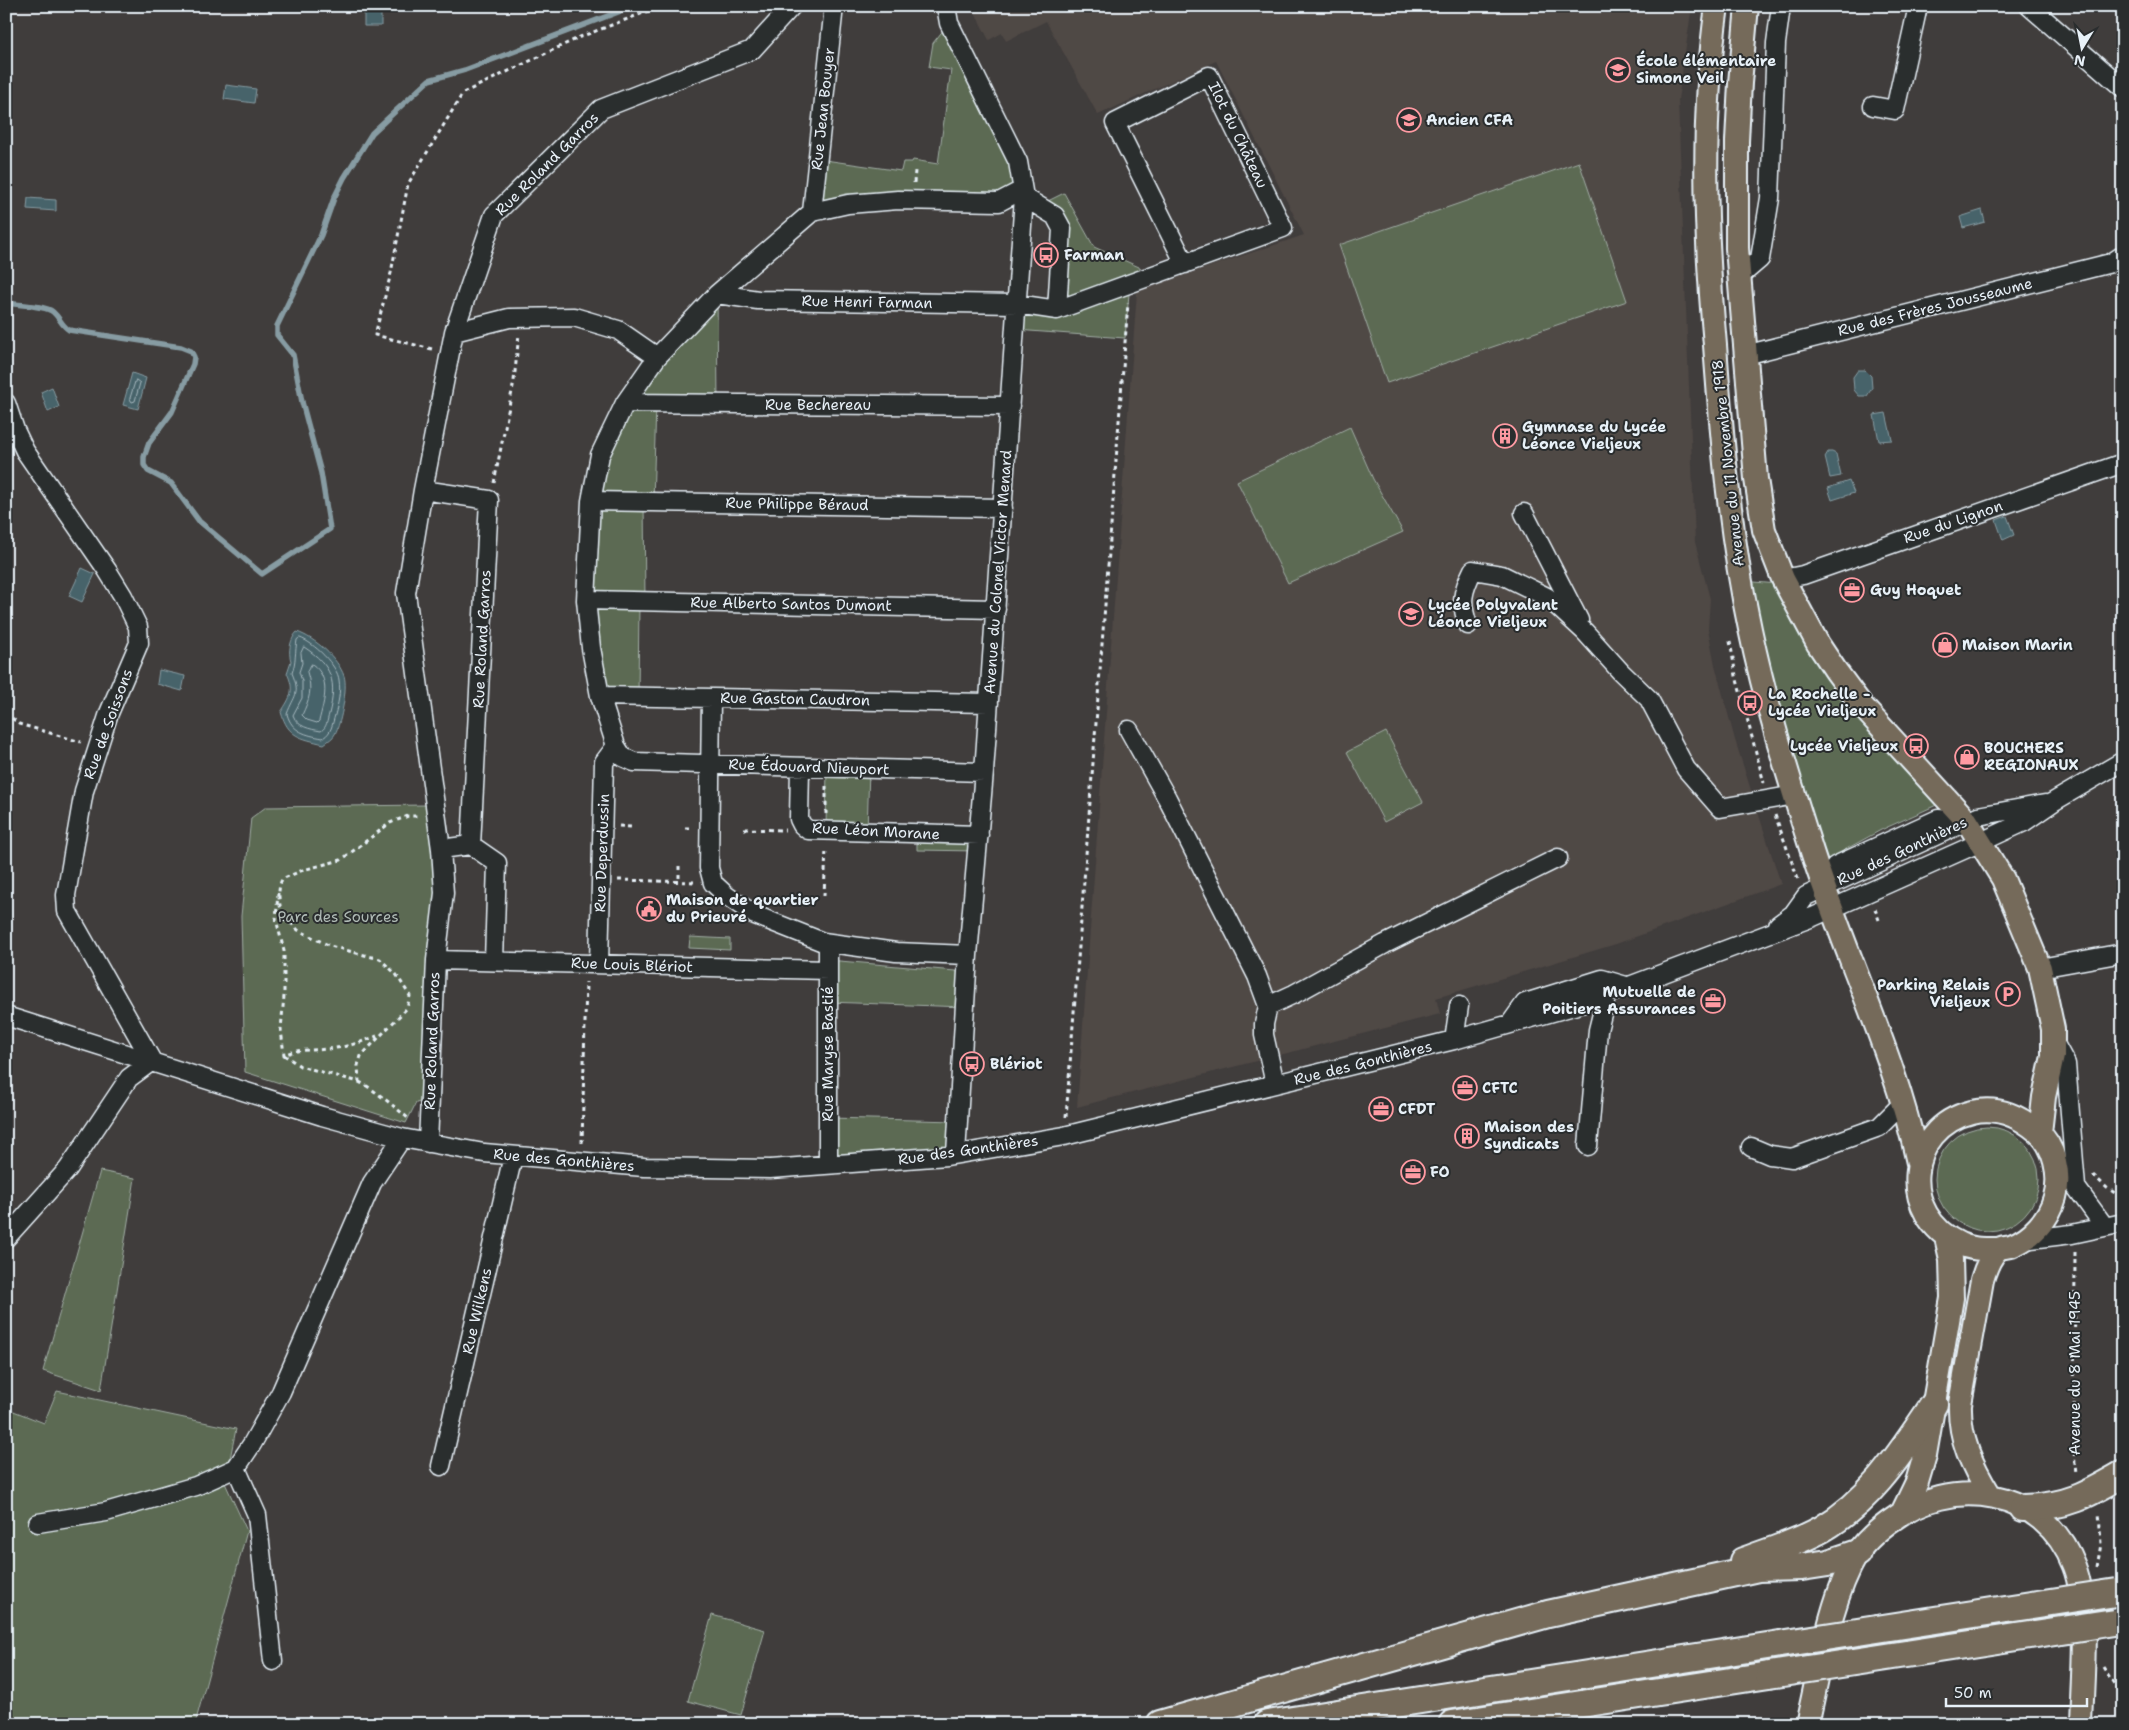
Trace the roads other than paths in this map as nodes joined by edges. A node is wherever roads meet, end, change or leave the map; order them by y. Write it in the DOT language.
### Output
graph roads {
  1 [pos="792,6"];
  2 [pos="834,6"];
  3 [pos="946,6"];
  4 [pos="1717,6"];
  5 [pos="1747,6"];
  6 [pos="1781,6"];
  7 [pos="1918,6"];
  8 [pos="2029,6"];
  9 [pos="2123,88"];
  10 [pos="1873,106"];
  11 [pos="1023,194"];
  12 [pos="812,212"];
  13 [pos="2123,255"];
  14 [pos="1185,264"];
  15 [pos="1739,277"];
  16 [pos="717,294"];
  17 [pos="1018,304"];
  18 [pos="1057,310"];
  19 [pos="454,332"];
  20 [pos="1745,355"];
  21 [pos="657,357"];
  22 [pos="6,403"];
  23 [pos="626,403"];
  24 [pos="1010,406"];
  25 [pos="2123,463"];
  26 [pos="423,490"];
  27 [pos="590,501"];
  28 [pos="1003,508"];
  29 [pos="1524,513"];
  30 [pos="1783,579"];
  31 [pos="586,600"];
  32 [pos="996,609"];
  33 [pos="1468,625"];
  34 [pos="1585,632"];
  35 [pos="600,696"];
  36 [pos="711,698"];
  37 [pos="989,703"];
  38 [pos="1129,730"];
  39 [pos="616,746"];
  40 [pos="2123,761"];
  41 [pos="711,764"];
  42 [pos="800,767"];
  43 [pos="984,772"];
  44 [pos="1795,795"];
  45 [pos="2053,802"];
  46 [pos="1967,821"];
  47 [pos="979,835"];
  48 [pos="1981,842"];
  49 [pos="471,844"];
  50 [pos="441,849"];
  51 [pos="1558,858"];
  52 [pos="1824,887"];
  53 [pos="1832,908"];
  54 [pos="1768,933"];
  55 [pos="828,943"];
  56 [pos="2123,953"];
  57 [pos="968,955"];
  58 [pos="436,960"];
  59 [pos="494,962"];
  60 [pos="593,964"];
  61 [pos="2040,968"];
  62 [pos="828,970"];
  63 [pos="1626,986"];
  64 [pos="1607,994"];
  65 [pos="1268,1006"];
  66 [pos="1458,1006"];
  67 [pos="6,1016"];
  68 [pos="1510,1024"];
  69 [pos="1454,1040"];
  70 [pos="2054,1042"];
  71 [pos="152,1061"];
  72 [pos="1275,1084"];
  73 [pos="1903,1103"];
  74 [pos="2040,1133"];
  75 [pos="402,1138"];
  76 [pos="428,1141"];
  77 [pos="1588,1146"];
  78 [pos="1752,1147"];
  79 [pos="956,1154"];
  80 [pos="513,1156"];
  81 [pos="2055,1160"];
  82 [pos="1918,1163"];
  83 [pos="828,1165"];
  84 [pos="2076,1187"];
  85 [pos="2123,1223"];
  86 [pos="2105,1227"];
  87 [pos="1946,1237"];
  88 [pos="6,1238"];
  89 [pos="2023,1240"];
  90 [pos="1998,1249"];
  91 [pos="1934,1404"];
  92 [pos="441,1466"];
  93 [pos="236,1468"];
  94 [pos="2123,1474"];
  95 [pos="1990,1494"];
  96 [pos="2023,1508"];
  97 [pos="1903,1511"];
  98 [pos="38,1523"];
  99 [pos="1858,1553"];
  100 [pos="1684,1583"];
  101 [pos="2119,1592"];
  102 [pos="2118,1621"];
  103 [pos="273,1662"];
  104 [pos="1160,1724"];
  105 [pos="1267,1724"];
  106 [pos="1452,1724"];
  107 [pos="1808,1724"];
  108 [pos="2081,1724"];
  1 -- 19 [label="street, Rue Roland Garros"];
  2 -- 12 [label="street, Rue Jean Bouyer"];
  3 -- 11 [label="street, Avenue du Colonel Victor Menard"];
  4 -- 44 [label="main road, Avenue du 11 Novembre 1918"];
  5 -- 15 [label="main road, Avenue du 11 Novembre 1918"];
  6 -- 15 [label="street"];
  7 -- 10 [label="street"];
  8 -- 9 [label="street"];
  11 -- 12 [label="street"];
  11 -- 17 [label="street, Avenue du Colonel Victor Menard"];
  11 -- 18 [label="street"];
  12 -- 16 [label="street"];
  13 -- 20 [label="street, Rue des Frères Jousseaume"];
  14 -- 14 [label="street, Ilot du Château"];
  14 -- 18 [label="street, Ilot du Château"];
  15 -- 20 [label="main road, Avenue du 11 Novembre 1918"];
  16 -- 17 [label="street, Rue Henri Farman"];
  16 -- 21 [label="street"];
  17 -- 18 [label="street, Rue Henri Farman"];
  17 -- 24 [label="street, Avenue du Colonel Victor Menard"];
  19 -- 21 [label="street"];
  19 -- 26 [label="street, Rue Roland Garros"];
  20 -- 30 [label="main road, Avenue du 11 Novembre 1918"];
  21 -- 23 [label="street"];
  22 -- 71 [label="street, Rue de Soissons"];
  23 -- 24 [label="street, Rue Bechereau"];
  23 -- 27 [label="street"];
  24 -- 28 [label="street, Avenue du Colonel Victor Menard"];
  25 -- 30 [label="street, Rue du Lignon"];
  26 -- 49 [label="street, Rue Roland Garros"];
  26 -- 50 [label="street, Rue Roland Garros"];
  27 -- 28 [label="street, Rue Philippe Béraud"];
  27 -- 31 [label="street"];
  28 -- 32 [label="street, Avenue du Colonel Victor Menard"];
  29 -- 34 [label="street"];
  30 -- 46 [label="main road, Avenue du 11 Novembre 1918"];
  31 -- 32 [label="street, Rue Alberto Santos Dumont"];
  31 -- 35 [label="street"];
  32 -- 37 [label="street, Avenue du Colonel Victor Menard"];
  33 -- 34 [label="street"];
  34 -- 44 [label="street"];
  35 -- 36 [label="street, Rue Gaston Caudron"];
  35 -- 39 [label="street"];
  36 -- 37 [label="street, Rue Gaston Caudron"];
  36 -- 41 [label="street"];
  37 -- 43 [label="street, Avenue du Colonel Victor Menard"];
  38 -- 65 [label="street"];
  39 -- 41 [label="street, Rue Édouard Nieuport"];
  39 -- 60 [label="street, Rue Deperdussin"];
  40 -- 45 [label="street, Rue des Gonthières"];
  41 -- 42 [label="street, Rue Édouard Nieuport"];
  41 -- 55 [label="street"];
  42 -- 43 [label="street, Rue Édouard Nieuport"];
  42 -- 47 [label="street, Rue Léon Morane"];
  43 -- 47 [label="street, Avenue du Colonel Victor Menard"];
  44 -- 52 [label="main road, Avenue du 11 Novembre 1918"];
  45 -- 46 [label="street, Rue des Gonthières"];
  45 -- 48 [label="street, Rue des Gonthières"];
  46 -- 48 [label="main road, Avenue du 11 Novembre 1918"];
  46 -- 52 [label="street, Rue des Gonthières"];
  47 -- 57 [label="street, Avenue du Colonel Victor Menard"];
  48 -- 53 [label="street, Rue des Gonthières"];
  48 -- 61 [label="main road"];
  49 -- 50 [label="street"];
  49 -- 59 [label="street"];
  50 -- 58 [label="street, Rue Roland Garros"];
  51 -- 65 [label="street"];
  52 -- 53 [label="main road, Avenue du 11 Novembre 1918"];
  52 -- 54 [label="street, Rue des Gonthières"];
  53 -- 54 [label="street, Rue des Gonthières"];
  53 -- 73 [label="main road"];
  54 -- 63 [label="street, Rue des Gonthières"];
  55 -- 57 [label="street"];
  55 -- 62 [label="street, Rue Maryse Bastié"];
  56 -- 61 [label="street"];
  57 -- 79 [label="street, Avenue du Colonel Victor Menard"];
  58 -- 59 [label="street, Rue Louis Blériot"];
  58 -- 76 [label="street, Rue Roland Garros"];
  59 -- 60 [label="street, Rue Louis Blériot"];
  60 -- 62 [label="street, Rue Louis Blériot"];
  61 -- 70 [label="main road"];
  62 -- 83 [label="street, Rue Maryse Bastié"];
  63 -- 64 [label="street, Rue des Gonthières"];
  63 -- 68 [label="street"];
  64 -- 68 [label="street, Rue des Gonthières"];
  64 -- 77 [label="street"];
  65 -- 72 [label="street"];
  66 -- 69 [label="street"];
  67 -- 71 [label="street, Rue des Gonthières"];
  68 -- 69 [label="street, Rue des Gonthières"];
  69 -- 72 [label="street, Rue des Gonthières"];
  70 -- 74 [label="main road"];
  70 -- 84 [label="street"];
  71 -- 75 [label="street, Rue des Gonthières"];
  71 -- 88 [label="street"];
  72 -- 79 [label="street, Rue des Gonthières"];
  73 -- 78 [label="street"];
  73 -- 82 [label="main road"];
  74 -- 81 [label="main road"];
  74 -- 82 [label="main road"];
  75 -- 76 [label="street, Rue des Gonthières"];
  75 -- 93 [label="street"];
  76 -- 80 [label="street, Rue des Gonthières"];
  79 -- 83 [label="street, Rue des Gonthières"];
  80 -- 83 [label="street, Rue des Gonthières"];
  80 -- 92 [label="street, Rue Wilkens"];
  81 -- 84 [label="street"];
  81 -- 89 [label="main road"];
  82 -- 87 [label="main road"];
  84 -- 86 [label="street"];
  85 -- 86 [label="street"];
  86 -- 89 [label="street"];
  87 -- 90 [label="main road"];
  87 -- 91 [label="main road"];
  89 -- 90 [label="main road"];
  90 -- 95 [label="main road"];
  91 -- 97 [label="main road"];
  91 -- 100 [label="highway"];
  93 -- 98 [label="street"];
  93 -- 103 [label="street"];
  94 -- 96 [label="highway"];
  95 -- 96 [label="main road"];
  95 -- 97 [label="main road"];
  96 -- 108 [label="main road"];
  97 -- 99 [label="main road"];
  99 -- 100 [label="highway"];
  99 -- 107 [label="main road"];
  100 -- 104 [label="highway"];
  101 -- 105 [label="highway, bridge"];
  102 -- 106 [label="highway, bridge"];
}
